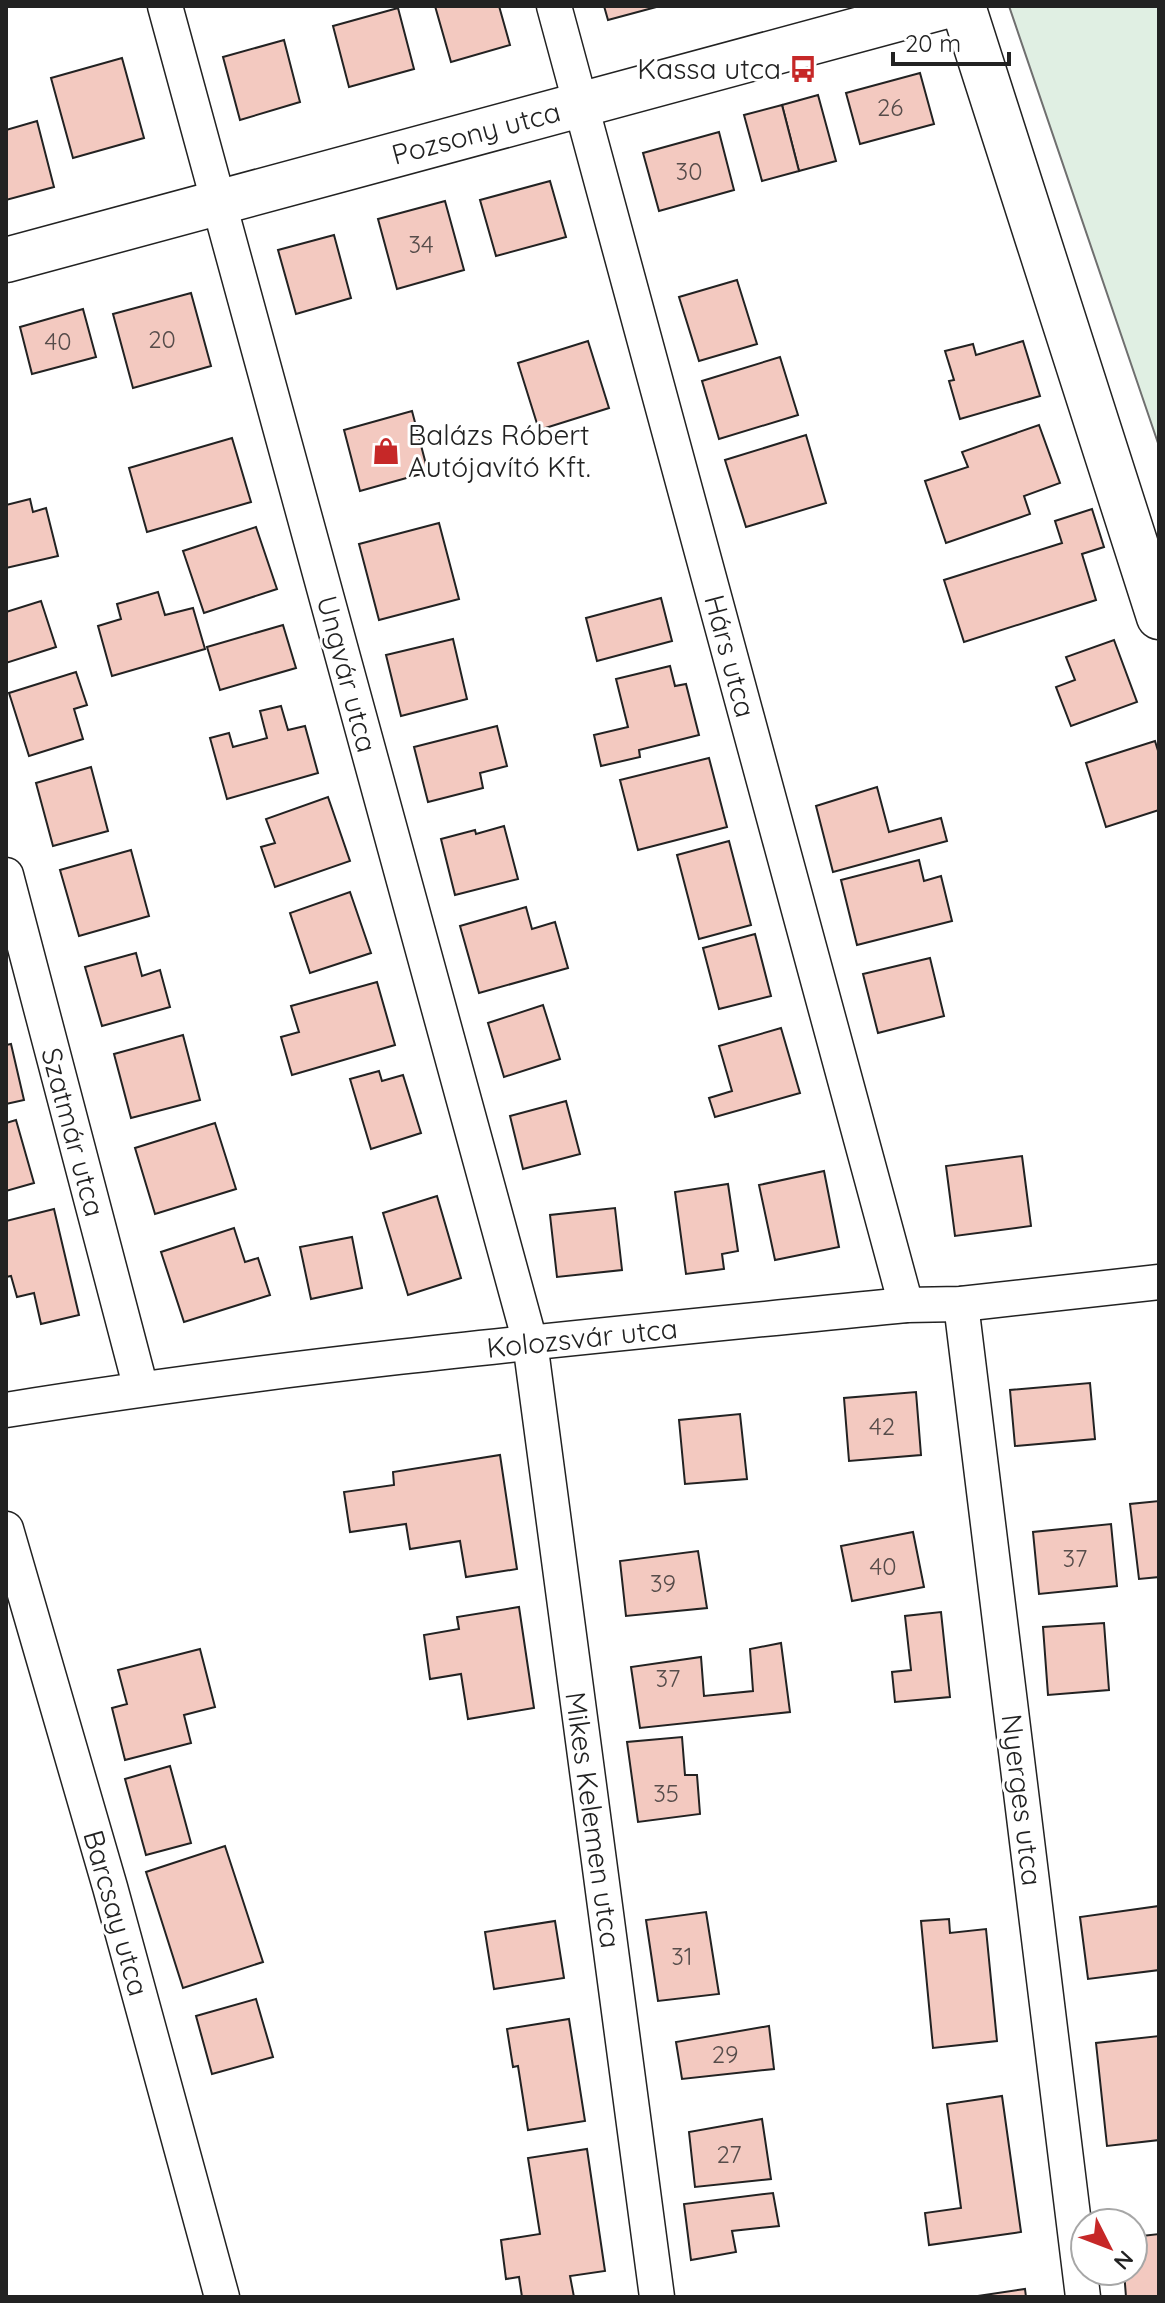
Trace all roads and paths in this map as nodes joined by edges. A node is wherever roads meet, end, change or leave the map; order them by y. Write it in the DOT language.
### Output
graph roads {
  1 [pos="165,6"];
  2 [pos="554,6"];
  3 [pos="946,6"];
  4 [pos="963,6"];
  5 [pos="580,105"];
  6 [pos="217,203"];
  7 [pos="6,260"];
  8 [pos="1159,617"];
  9 [pos="6,875"];
  10 [pos="1159,1282"];
  11 [pos="961,1304"];
  12 [pos="906,1305"];
  13 [pos="530,1342"];
  14 [pos="141,1389"];
  15 [pos="6,1410"];
  16 [pos="6,1529"];
  17 [pos="222,2297"];
  18 [pos="657,2297"];
  19 [pos="1083,2297"];
  1 -- 6 [label="street, Ungvár utca"];
  2 -- 5 [label="street, Hárs utca"];
  3 -- 5 [label="street, Pozsony utca"];
  4 -- 8 [label="street"];
  5 -- 6 [label="street, Pozsony utca"];
  5 -- 12 [label="street, Hárs utca"];
  6 -- 7 [label="street, Pozsony utca"];
  6 -- 13 [label="street, Ungvár utca"];
  9 -- 14 [label="street, Szatmár utca"];
  10 -- 11 [label="street, Kolozsvár utca"];
  11 -- 12 [label="street, Kolozsvár utca"];
  11 -- 19 [label="street, Nyerges utca"];
  12 -- 13 [label="street, Kolozsvár utca"];
  13 -- 14 [label="street, Kolozsvár utca"];
  13 -- 18 [label="street, Mikes Kelemen utca"];
  14 -- 15 [label="street, Kolozsvár utca"];
  16 -- 17 [label="street, Barcsay utca"];
}
